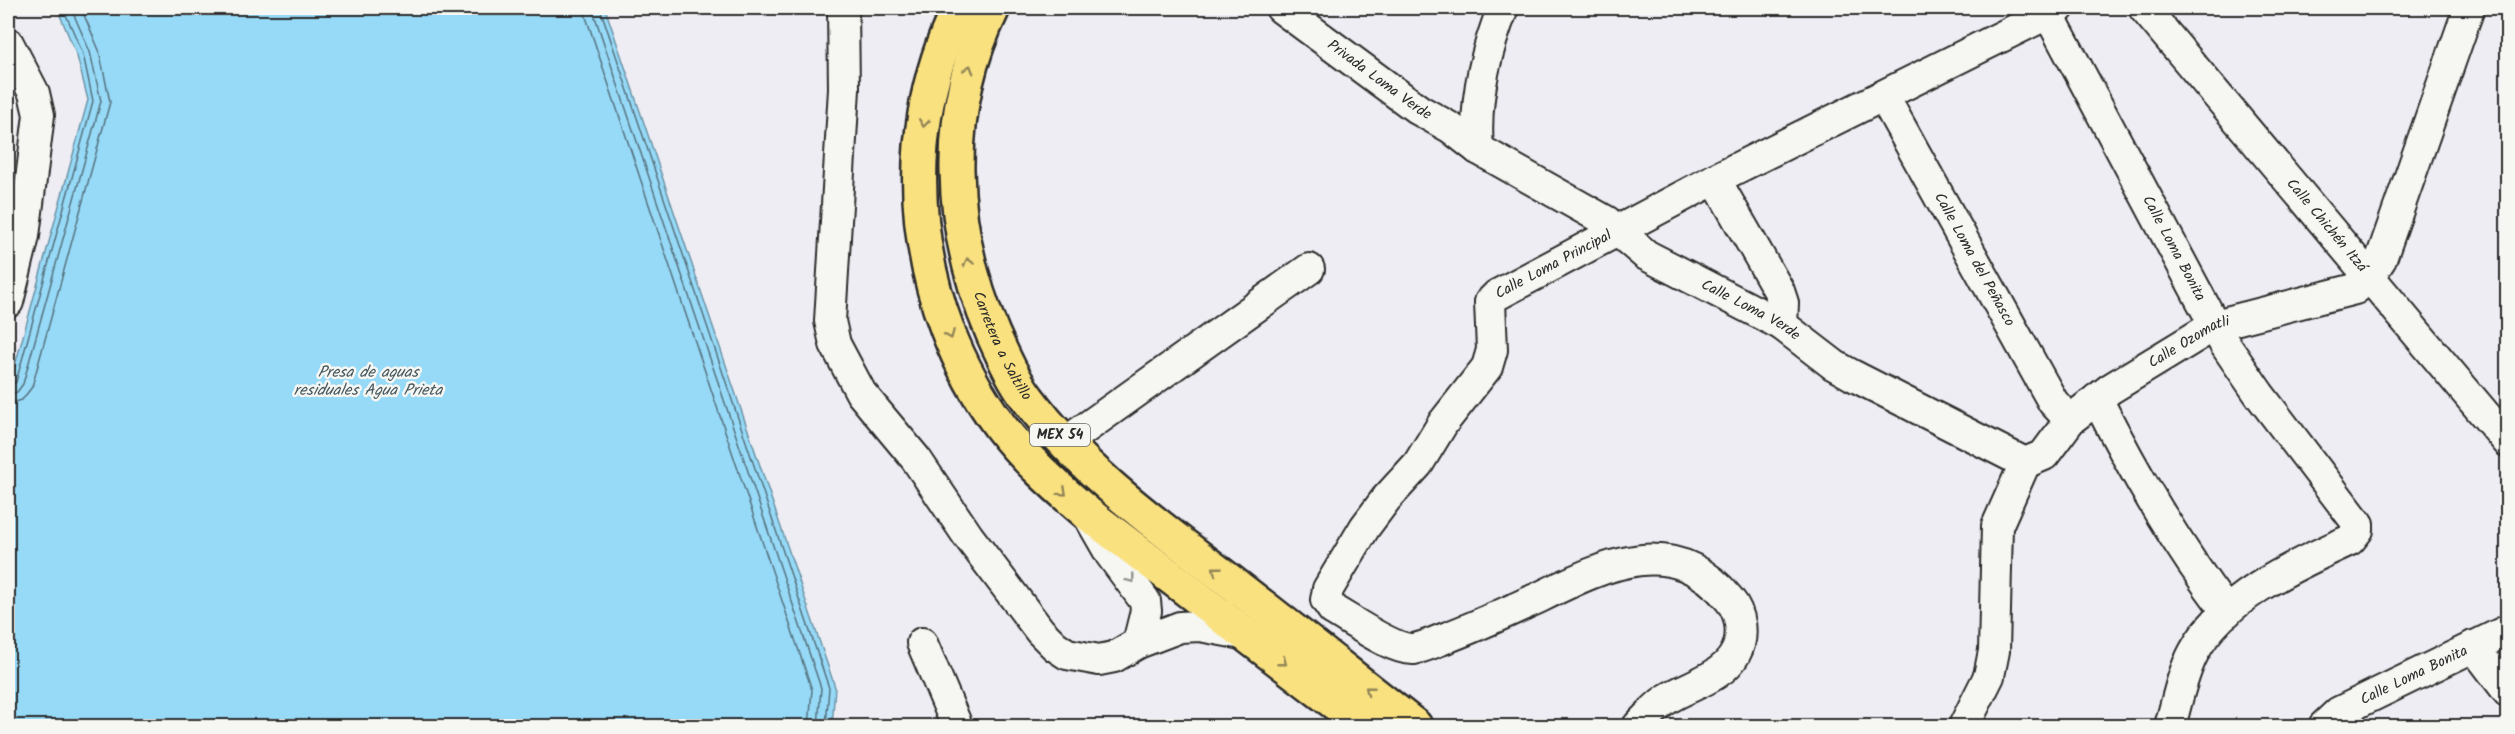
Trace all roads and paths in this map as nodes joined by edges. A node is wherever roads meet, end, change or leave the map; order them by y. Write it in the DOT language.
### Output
graph roads {
  1 [pos="843,8"];
  2 [pos="959,8"];
  3 [pos="993,8"];
  4 [pos="1281,8"];
  5 [pos="1503,8"];
  6 [pos="2144,8"];
  7 [pos="2469,8"];
  8 [pos="2054,10"];
  9 [pos="8,43"];
  10 [pos="1884,97"];
  11 [pos="1478,149"];
  12 [pos="1715,179"];
  13 [pos="1619,231"];
  14 [pos="1309,269"];
  15 [pos="2369,277"];
  16 [pos="8,302"];
  17 [pos="1782,325"];
  18 [pos="2215,325"];
  19 [pos="2097,399"];
  20 [pos="2070,420"];
  21 [pos="1066,442"];
  22 [pos="2508,442"];
  23 [pos="2025,464"];
  24 [pos="1087,513"];
  25 [pos="2227,612"];
  26 [pos="2508,630"];
  27 [pos="1248,635"];
  28 [pos="922,643"];
  29 [pos="1138,643"];
  30 [pos="2473,646"];
  31 [pos="2508,692"];
  32 [pos="957,726"];
  33 [pos="1365,726"];
  34 [pos="1415,726"];
  35 [pos="1638,726"];
  36 [pos="1964,726"];
  37 [pos="2170,726"];
  38 [pos="2324,726"];
  1 -- 29 [label="street"];
  2 -- 24 [label="main road, MEX 54, one-way"];
  21 -- 3 [label="main road, Carretera a Saltillo / MEX 54, one-way"];
  4 -- 11 [label="street, Privada Loma Verde"];
  5 -- 11 [label="street"];
  6 -- 15 [label="street, Calle Chichén Itzá"];
  7 -- 15 [label="street, Calle Ozomatli"];
  8 -- 10 [label="street, Calle Loma Principal"];
  8 -- 18 [label="street, Calle Loma Bonita"];
  9 -- 16 [label="street"];
  10 -- 12 [label="street, Calle Loma Principal"];
  10 -- 20 [label="street, Calle Loma del Peñasco"];
  11 -- 13 [label="street, Calle Loma Verde"];
  12 -- 13 [label="street, Calle Loma Principal"];
  12 -- 17 [label="street"];
  13 -- 17 [label="street, Calle Loma Verde"];
  13 -- 35 [label="street, Calle Loma Principal"];
  14 -- 21 [label="street"];
  15 -- 18 [label="street, Calle Ozomatli"];
  15 -- 22 [label="street, Calle Chichén Itzá"];
  17 -- 23 [label="street, Calle Loma Verde"];
  18 -- 19 [label="street, Calle Ozomatli"];
  18 -- 25 [label="street, Calle Loma Bonita"];
  19 -- 20 [label="street, Calle Ozomatli"];
  19 -- 25 [label="street"];
  20 -- 23 [label="street, Calle Ozomatli"];
  34 -- 21 [label="main road, Carretera a Saltillo / MEX 54, one-way"];
  23 -- 36 [label="street"];
  24 -- 27 [label="main road, MEX 54"];
  24 -- 29 [label="street, one-way"];
  25 -- 37 [label="street"];
  26 -- 30 [label="street, Calle Loma Bonita"];
  27 -- 29 [label="street"];
  27 -- 33 [label="main road, MEX 54, one-way"];
  28 -- 32 [label="street"];
  30 -- 31 [label="street"];
  30 -- 38 [label="street, Calle Loma Bonita"];
}
